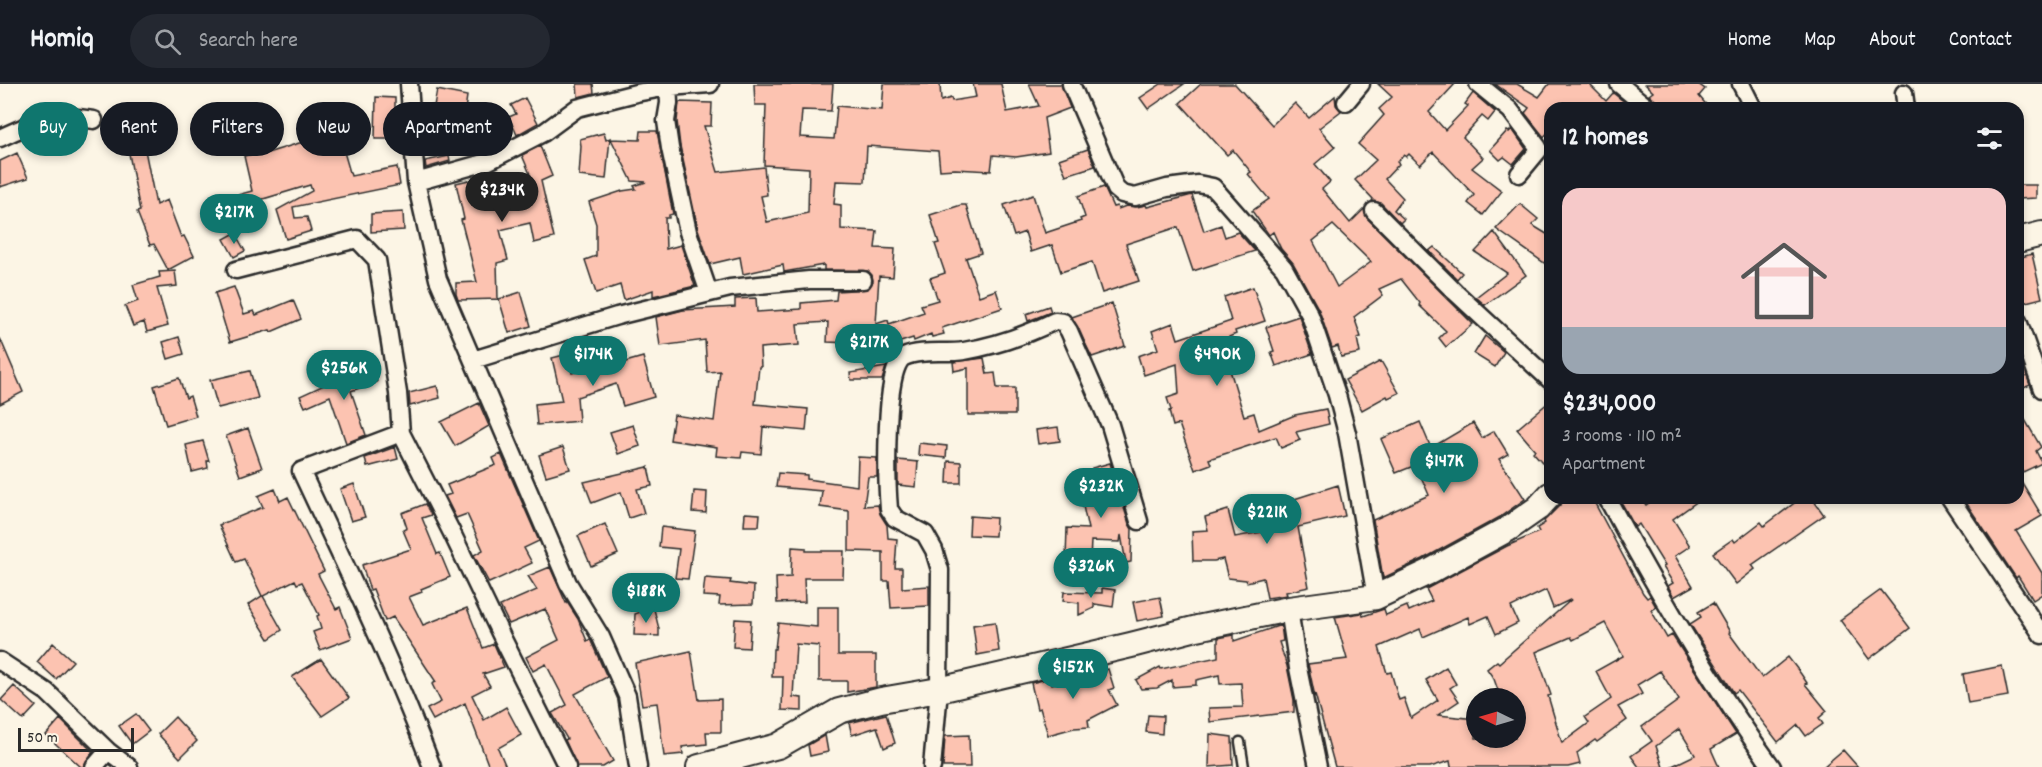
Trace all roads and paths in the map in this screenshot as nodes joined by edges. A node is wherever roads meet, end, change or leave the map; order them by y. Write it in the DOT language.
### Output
graph roads {
  1 [pos="409,84"];
  2 [pos="710,84"];
  3 [pos="1071,84"];
  4 [pos="1361,84"];
  5 [pos="1478,84"];
  6 [pos="1619,84"];
  7 [pos="1741,84"];
  8 [pos="668,86"];
  9 [pos="1346,102"];
  10 [pos="1641,102"];
  11 [pos="1750,102"];
  12 [pos="94,120"];
  13 [pos="0,138"];
  14 [pos="1519,174"];
  15 [pos="416,182"];
  16 [pos="1374,211"];
  17 [pos="2042,234"];
  18 [pos="2024,238"];
  19 [pos="236,270"];
  20 [pos="863,280"];
  21 [pos="709,293"];
  22 [pos="2024,338"];
  23 [pos="473,360"];
  24 [pos="1544,374"];
  25 [pos="2042,388"];
  26 [pos="401,433"];
  27 [pos="1544,502"];
  28 [pos="1610,504"];
  29 [pos="1954,504"];
  30 [pos="1139,521"];
  31 [pos="1376,597"];
  32 [pos="1289,609"];
  33 [pos="2042,635"];
  34 [pos="0,661"];
  35 [pos="939,690"];
  36 [pos="1240,742"];
  37 [pos="108,751"];
  38 [pos="93,767"];
  39 [pos="129,767"];
  40 [pos="432,767"];
  41 [pos="567,767"];
  42 [pos="638,767"];
  43 [pos="699,767"];
  44 [pos="932,767"];
  45 [pos="1244,767"];
  46 [pos="1318,767"];
  47 [pos="1772,767"];
  1 -- 15 [label="street"];
  2 -- 8 [label="street"];
  3 -- 31 [label="street"];
  4 -- 9 [label="street"];
  5 -- 14 [label="street"];
  6 -- 10 [label="street"];
  7 -- 11 [label="street"];
  8 -- 15 [label="street"];
  8 -- 21 [label="street"];
  12 -- 13 [label="street"];
  15 -- 23 [label="street"];
  16 -- 24 [label="street"];
  17 -- 18 [label="street"];
  19 -- 26 [label="street"];
  20 -- 21 [label="street"];
  21 -- 23 [label="street"];
  22 -- 25 [label="street"];
  23 -- 42 [label="street"];
  26 -- 40 [label="street"];
  26 -- 41 [label="street"];
  27 -- 31 [label="street"];
  28 -- 47 [label="street"];
  29 -- 33 [label="street"];
  30 -- 35 [label="street"];
  31 -- 32 [label="street"];
  32 -- 35 [label="street"];
  32 -- 46 [label="street"];
  34 -- 37 [label="street"];
  35 -- 43 [label="street"];
  35 -- 44 [label="street"];
  36 -- 45 [label="lane"];
  37 -- 38 [label="street"];
  37 -- 39 [label="street"];
}
